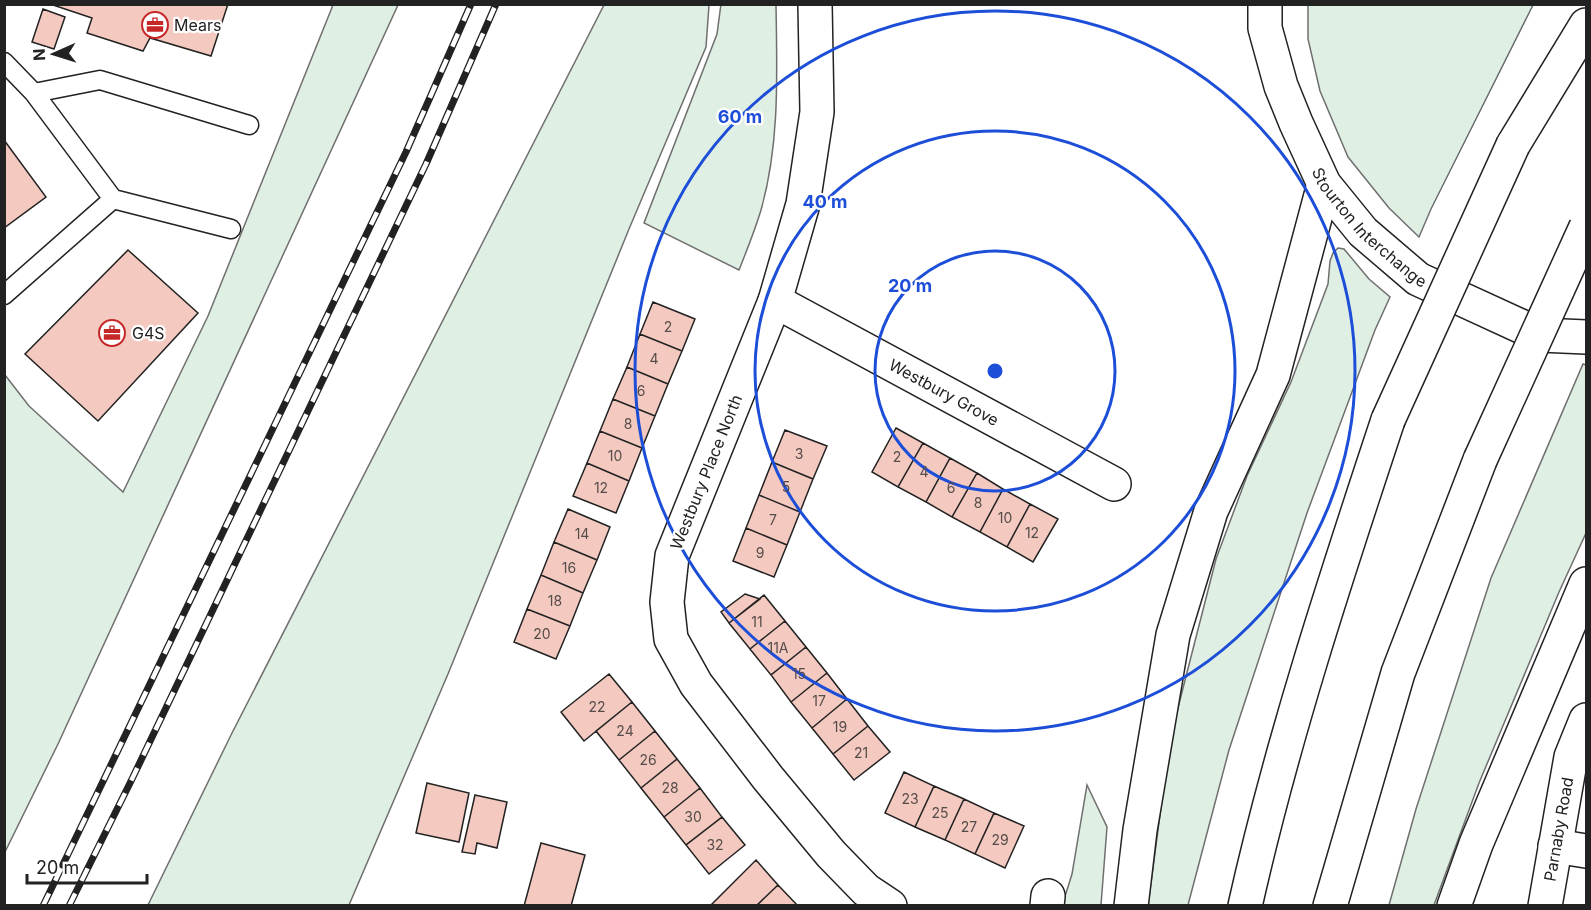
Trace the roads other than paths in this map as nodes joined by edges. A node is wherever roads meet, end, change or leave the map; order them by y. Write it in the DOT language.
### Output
graph roads {
  1 [pos="815,4"];
  2 [pos="1258,12"];
  3 [pos="1587,25"];
  4 [pos="4,62"];
  5 [pos="34,93"];
  6 [pos="249,125"];
  7 [pos="1324,184"];
  8 [pos="113,199"];
  9 [pos="1587,227"];
  10 [pos="231,229"];
  11 [pos="4,295"];
  12 [pos="775,301"];
  13 [pos="1587,337"];
  14 [pos="1114,484"];
  15 [pos="1587,584"];
  16 [pos="1587,720"];
  17 [pos="1555,846"];
  18 [pos="1587,851"];
  19 [pos="890,906"];
  20 [pos="1131,906"];
  21 [pos="1245,906"];
  22 [pos="1330,906"];
  23 [pos="1454,906"];
  24 [pos="1545,906"];
  1 -- 12 [label="main road, Westbury Place North"];
  2 -- 7 [label="main road, Stourton Interchange"];
  3 -- 21 [label="main road, bridge"];
  4 -- 5 [label="lane"];
  5 -- 6 [label="lane"];
  5 -- 8 [label="lane"];
  7 -- 13 [label="main road, Stourton Interchange"];
  7 -- 20 [label="main road"];
  8 -- 10 [label="lane"];
  8 -- 11 [label="lane"];
  9 -- 22 [label="main road, bridge"];
  12 -- 14 [label="main road, Westbury Grove"];
  12 -- 19 [label="main road, Westbury Place North"];
  15 -- 23 [label="main road"];
  16 -- 17 [label="main road, Parnaby Road"];
  17 -- 18 [label="main road"];
  17 -- 24 [label="main road, Parnaby Road"];
}
